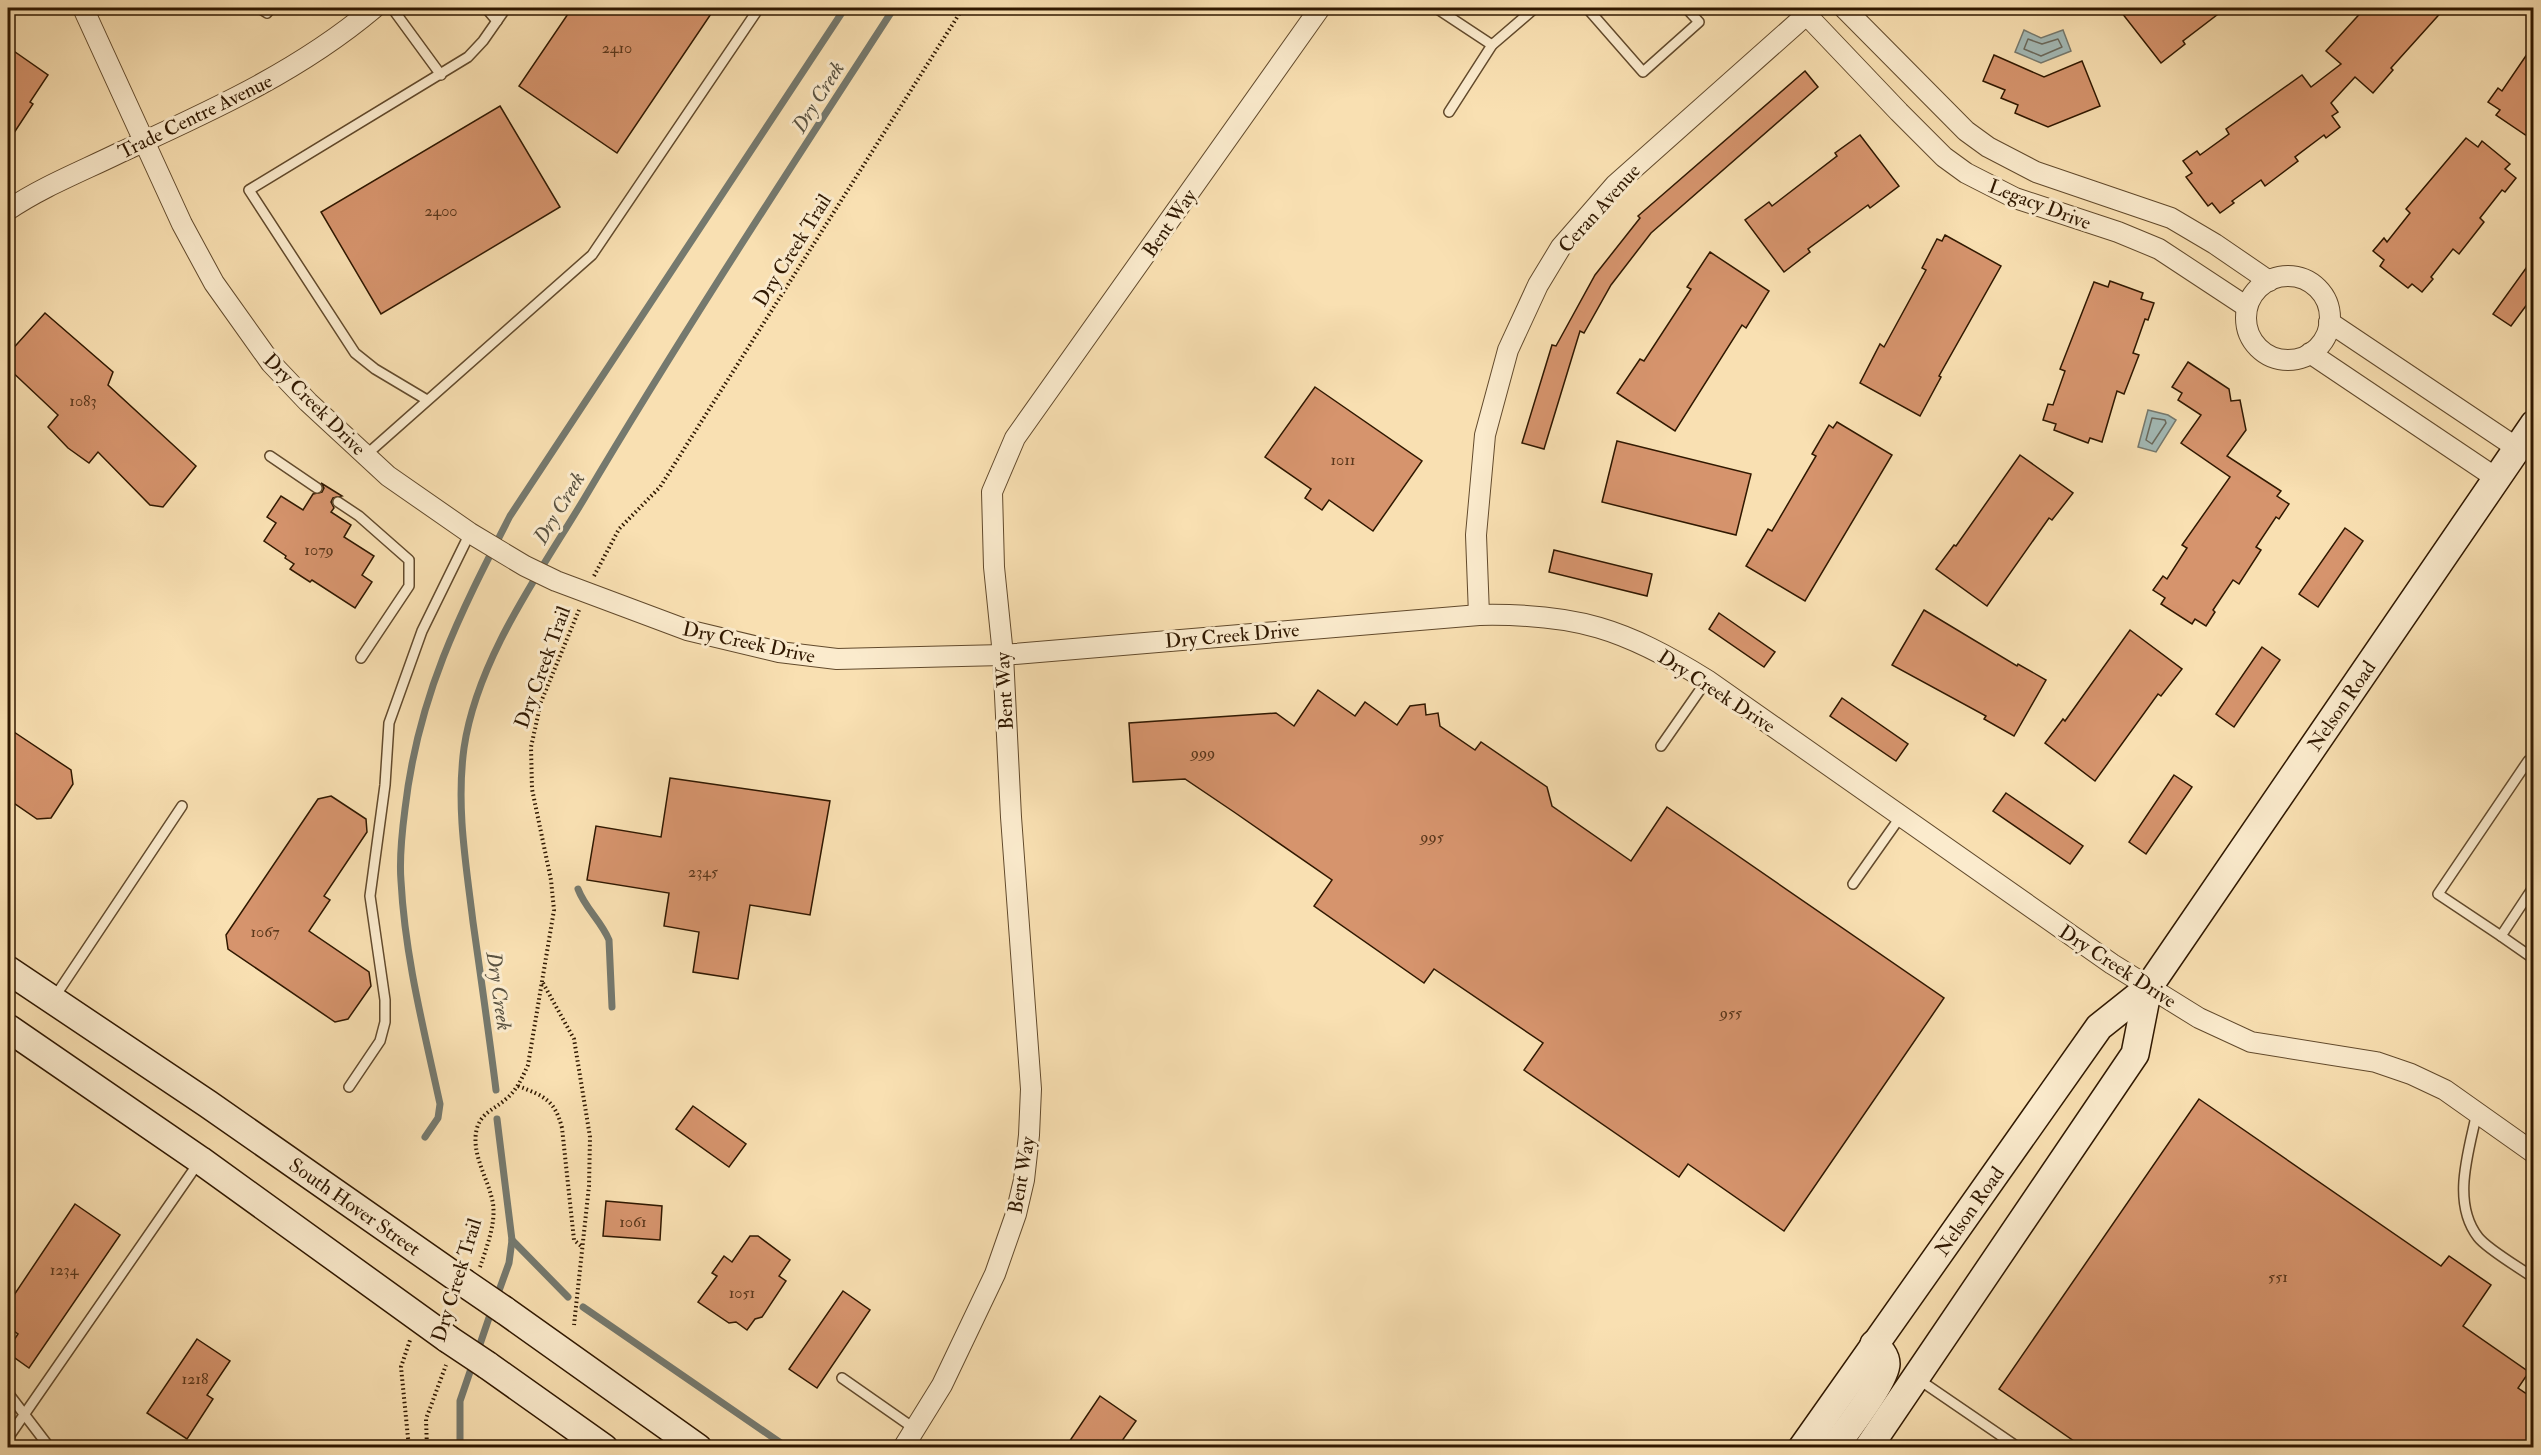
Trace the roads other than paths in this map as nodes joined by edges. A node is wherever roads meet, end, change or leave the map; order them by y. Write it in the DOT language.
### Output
graph roads {
  1 [pos="83,8"];
  2 [pos="259,8"];
  3 [pos="271,8"];
  4 [pos="374,8"];
  5 [pos="392,8"];
  6 [pos="486,8"];
  7 [pos="506,8"];
  8 [pos="759,8"];
  9 [pos="1320,8"];
  10 [pos="1436,8"];
  11 [pos="1535,8"];
  12 [pos="1587,8"];
  13 [pos="1686,8"];
  14 [pos="1844,8"];
  15 [pos="1807,10"];
  16 [pos="497,21"];
  17 [pos="1492,45"];
  18 [pos="441,75"];
  19 [pos="1449,112"];
  20 [pos="144,142"];
  21 [pos="8,210"];
  22 [pos="2269,281"];
  23 [pos="2247,307"];
  24 [pos="2329,322"];
  25 [pos="2310,353"];
  26 [pos="427,400"];
  27 [pos="2534,424"];
  28 [pos="2517,448"];
  29 [pos="366,455"];
  30 [pos="270,456"];
  31 [pos="2496,478"];
  32 [pos="317,488"];
  33 [pos="338,502"];
  34 [pos="470,533"];
  35 [pos="1479,615"];
  36 [pos="1003,655"];
  37 [pos="361,658"];
  38 [pos="1707,680"];
  39 [pos="1661,746"];
  40 [pos="2534,765"];
  41 [pos="182,807"];
  42 [pos="1900,816"];
  43 [pos="1854,884"];
  44 [pos="2534,886"];
  45 [pos="2501,936"];
  46 [pos="2534,959"];
  47 [pos="8,970"];
  48 [pos="2148,988"];
  49 [pos="53,1000"];
  50 [pos="8,1028"];
  51 [pos="349,1086"];
  52 [pos="2477,1112"];
  53 [pos="2534,1153"];
  54 [pos="200,1160"];
  55 [pos="2534,1278"];
  56 [pos="1874,1344"];
  57 [pos="1916,1377"];
  58 [pos="842,1378"];
  59 [pos="8,1393"];
  60 [pos="24,1413"];
  61 [pos="915,1430"];
  62 [pos="8,1438"];
  63 [pos="50,1448"];
  64 [pos="604,1448"];
  65 [pos="698,1448"];
  66 [pos="903,1448"];
  67 [pos="1802,1448"];
  68 [pos="1834,1448"];
  69 [pos="1868,1448"];
  70 [pos="2019,1448"];
  1 -- 20 [label="street, Dry Creek Drive"];
  2 -- 3 [label="lane"];
  4 -- 20 [label="street, Trade Centre Avenue"];
  5 -- 18 [label="lane"];
  6 -- 16 [label="lane"];
  7 -- 16 [label="lane"];
  8 -- 26 [label="lane"];
  9 -- 36 [label="street, Bent Way"];
  10 -- 17 [label="lane"];
  11 -- 17 [label="lane"];
  12 -- 13 [label="lane"];
  14 -- 22 [label="street, Legacy Drive"];
  15 -- 23 [label="street, Legacy Drive"];
  15 -- 35 [label="street, Ceran Avenue"];
  16 -- 18 [label="lane"];
  17 -- 19 [label="lane"];
  18 -- 26 [label="lane"];
  20 -- 21 [label="street, Trade Centre Avenue"];
  20 -- 29 [label="street, Dry Creek Drive"];
  22 -- 23 [label="street"];
  22 -- 24 [label="street"];
  23 -- 25 [label="street"];
  24 -- 25 [label="street"];
  24 -- 28 [label="street"];
  25 -- 31 [label="street"];
  26 -- 29 [label="lane"];
  27 -- 28 [label="main road, Nelson Road"];
  28 -- 31 [label="main road, Nelson Road"];
  29 -- 34 [label="street, Dry Creek Drive"];
  30 -- 32 [label="lane"];
  31 -- 48 [label="main road, Nelson Road"];
  33 -- 37 [label="lane"];
  34 -- 36 [label="street, Dry Creek Drive"];
  34 -- 51 [label="lane"];
  35 -- 36 [label="street, Dry Creek Drive"];
  35 -- 38 [label="street, Dry Creek Drive"];
  36 -- 61 [label="street, Bent Way"];
  38 -- 39 [label="lane"];
  38 -- 42 [label="street, Dry Creek Drive"];
  40 -- 45 [label="lane"];
  41 -- 49 [label="lane"];
  42 -- 43 [label="lane"];
  42 -- 48 [label="street, Dry Creek Drive"];
  44 -- 45 [label="lane"];
  45 -- 46 [label="lane"];
  47 -- 49 [label="main road, South Hover Street"];
  48 -- 52 [label="street, Dry Creek Drive"];
  48 -- 56 [label="main road, Nelson Road"];
  48 -- 57 [label="main road, Nelson Road"];
  49 -- 65 [label="main road, South Hover Street, bridge"];
  50 -- 54 [label="main road"];
  52 -- 53 [label="street, Dry Creek Drive"];
  52 -- 55 [label="lane"];
  54 -- 60 [label="lane"];
  54 -- 64 [label="main road, bridge"];
  56 -- 67 [label="main road, Nelson Road"];
  56 -- 68 [label="main road"];
  57 -- 69 [label="main road, Nelson Road"];
  57 -- 70 [label="lane"];
  58 -- 61 [label="lane"];
  59 -- 60 [label="lane"];
  60 -- 62 [label="lane"];
  60 -- 63 [label="lane"];
  61 -- 66 [label="street, Bent Way"];
}
